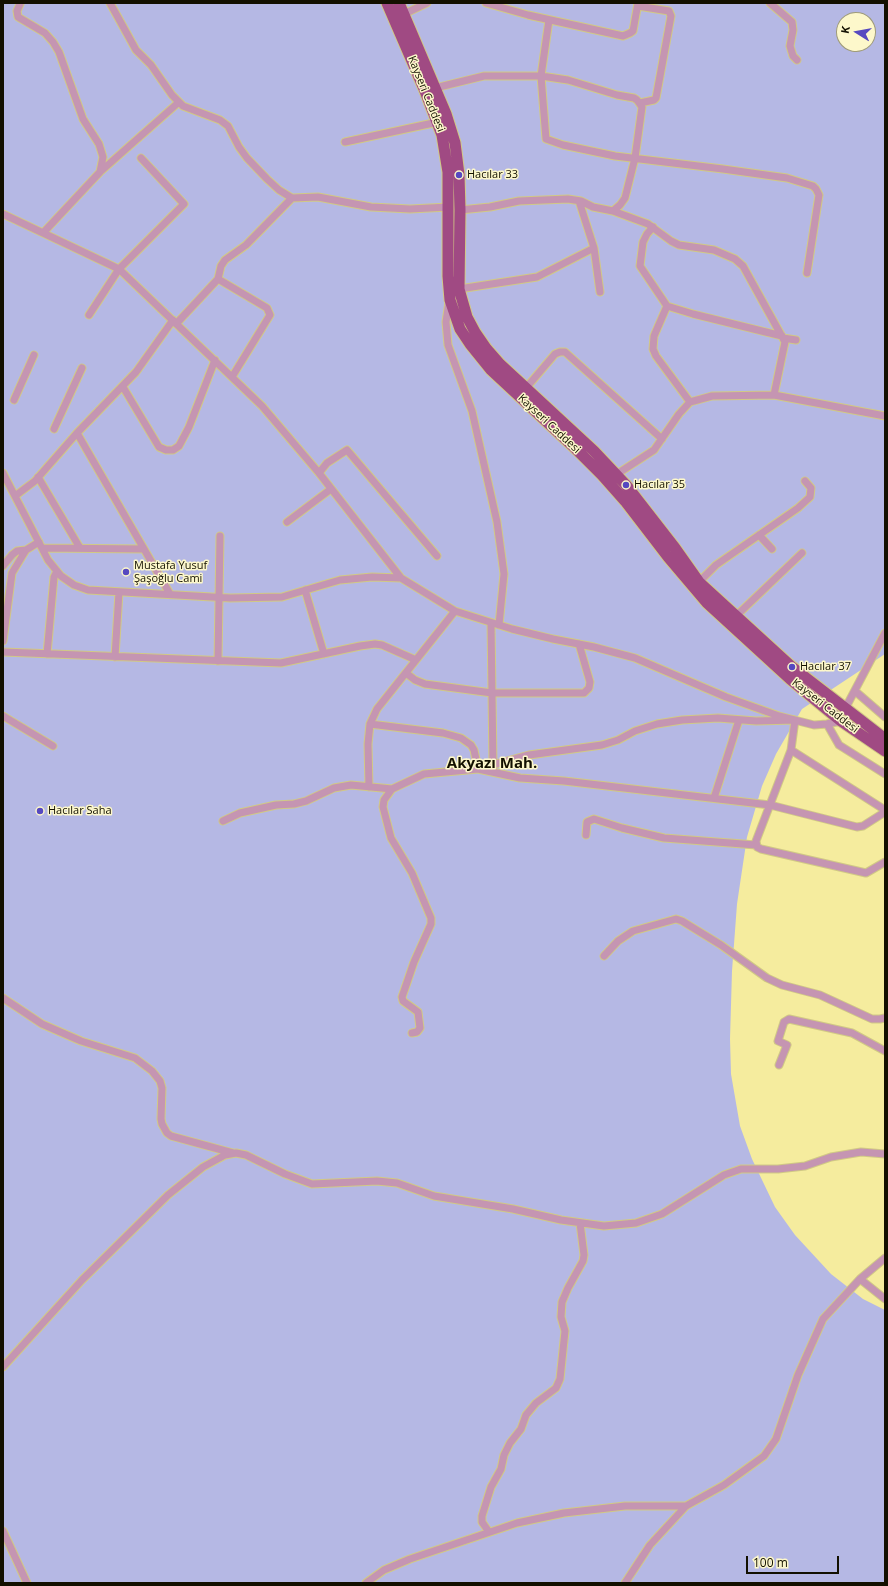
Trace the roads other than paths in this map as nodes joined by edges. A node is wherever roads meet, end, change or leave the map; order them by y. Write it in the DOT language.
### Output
graph roads {
  1 [pos="110,3"];
  2 [pos="387,3"];
  3 [pos="399,3"];
  4 [pos="427,3"];
  5 [pos="486,3"];
  6 [pos="770,3"];
  7 [pos="20,4"];
  8 [pos="638,4"];
  9 [pos="404,14"];
  10 [pos="549,20"];
  11 [pos="797,60"];
  12 [pos="541,76"];
  13 [pos="435,88"];
  14 [pos="179,102"];
  15 [pos="640,103"];
  16 [pos="438,122"];
  17 [pos="345,142"];
  18 [pos="141,158"];
  19 [pos="635,158"];
  20 [pos="100,172"];
  21 [pos="292,198"];
  22 [pos="579,201"];
  23 [pos="449,207"];
  24 [pos="460,210"];
  25 [pos="614,211"];
  26 [pos="3,214"];
  27 [pos="653,227"];
  28 [pos="42,233"];
  29 [pos="594,248"];
  30 [pos="119,269"];
  31 [pos="807,273"];
  32 [pos="218,279"];
  33 [pos="459,289"];
  34 [pos="600,292"];
  35 [pos="450,300"];
  36 [pos="667,306"];
  37 [pos="89,315"];
  38 [pos="174,322"];
  39 [pos="783,337"];
  40 [pos="796,340"];
  41 [pos="34,355"];
  42 [pos="215,360"];
  43 [pos="82,368"];
  44 [pos="232,377"];
  45 [pos="122,386"];
  46 [pos="526,388"];
  47 [pos="774,395"];
  48 [pos="14,400"];
  49 [pos="690,402"];
  50 [pos="885,416"];
  51 [pos="54,429"];
  52 [pos="77,433"];
  53 [pos="662,439"];
  54 [pos="3,473"];
  55 [pos="319,473"];
  56 [pos="616,474"];
  57 [pos="38,476"];
  58 [pos="804,481"];
  59 [pos="331,489"];
  60 [pos="15,496"];
  61 [pos="287,522"];
  62 [pos="759,535"];
  63 [pos="220,536"];
  64 [pos="40,545"];
  65 [pos="80,548"];
  66 [pos="144,549"];
  67 [pos="772,549"];
  68 [pos="26,550"];
  69 [pos="802,553"];
  70 [pos="437,556"];
  71 [pos="3,566"];
  72 [pos="58,571"];
  73 [pos="401,578"];
  74 [pos="699,582"];
  75 [pos="305,590"];
  76 [pos="119,592"];
  77 [pos="170,594"];
  78 [pos="218,598"];
  79 [pos="455,611"];
  80 [pos="736,616"];
  81 [pos="495,624"];
  82 [pos="885,633"];
  83 [pos="3,642"];
  84 [pos="579,644"];
  85 [pos="3,652"];
  86 [pos="47,654"];
  87 [pos="324,654"];
  88 [pos="115,657"];
  89 [pos="416,660"];
  90 [pos="218,661"];
  91 [pos="406,673"];
  92 [pos="856,691"];
  93 [pos="492,693"];
  94 [pos="845,709"];
  95 [pos="3,716"];
  96 [pos="885,717"];
  97 [pos="739,720"];
  98 [pos="795,720"];
  99 [pos="841,721"];
  100 [pos="370,724"];
  101 [pos="828,724"];
  102 [pos="884,738"];
  103 [pos="53,746"];
  104 [pos="791,750"];
  105 [pos="885,751"];
  106 [pos="493,765"];
  107 [pos="478,769"];
  108 [pos="885,774"];
  109 [pos="369,787"];
  110 [pos="392,790"];
  111 [pos="714,798"];
  112 [pos="770,805"];
  113 [pos="885,811"];
  114 [pos="223,821"];
  115 [pos="586,835"];
  116 [pos="756,845"];
  117 [pos="885,862"];
  118 [pos="604,956"];
  119 [pos="3,998"];
  120 [pos="885,1018"];
  121 [pos="412,1033"];
  122 [pos="884,1050"];
  123 [pos="779,1065"];
  124 [pos="236,1154"];
  125 [pos="885,1154"];
  126 [pos="580,1223"];
  127 [pos="885,1258"];
  128 [pos="860,1279"];
  129 [pos="885,1299"];
  130 [pos="3,1367"];
  131 [pos="686,1506"];
  132 [pos="3,1531"];
  133 [pos="489,1532"];
  134 [pos="27,1583"];
  135 [pos="366,1583"];
  136 [pos="625,1583"];
  1 -- 14 [label="street"];
  2 -- 16 [label="main road, Kayseri Caddesi"];
  3 -- 9 [label="main road, Kayseri Caddesi"];
  4 -- 9 [label="street"];
  5 -- 10 [label="street"];
  6 -- 11 [label="street"];
  7 -- 20 [label="street"];
  8 -- 10 [label="street"];
  8 -- 15 [label="street"];
  9 -- 13 [label="main road, Kayseri Caddesi"];
  10 -- 12 [label="street"];
  12 -- 13 [label="street"];
  12 -- 15 [label="street"];
  12 -- 19 [label="street"];
  13 -- 24 [label="main road, Kayseri Caddesi"];
  14 -- 20 [label="street"];
  14 -- 21 [label="street"];
  15 -- 19 [label="street"];
  16 -- 17 [label="street"];
  16 -- 23 [label="main road, Kayseri Caddesi"];
  18 -- 30 [label="street"];
  19 -- 25 [label="street"];
  19 -- 31 [label="street"];
  20 -- 28 [label="street"];
  21 -- 23 [label="street"];
  21 -- 32 [label="street"];
  22 -- 24 [label="street"];
  22 -- 25 [label="street"];
  22 -- 29 [label="street"];
  23 -- 35 [label="main road, Kayseri Caddesi"];
  24 -- 33 [label="main road, Kayseri Caddesi"];
  25 -- 27 [label="street"];
  26 -- 28 [label="street"];
  27 -- 36 [label="street"];
  27 -- 39 [label="street"];
  28 -- 30 [label="street"];
  29 -- 33 [label="street"];
  29 -- 34 [label="street"];
  30 -- 37 [label="street"];
  30 -- 38 [label="street"];
  32 -- 38 [label="street"];
  32 -- 44 [label="street"];
  33 -- 46 [label="main road, Kayseri Caddesi"];
  35 -- 81 [label="street"];
  35 -- 99 [label="main road, Kayseri Caddesi"];
  36 -- 39 [label="street"];
  36 -- 49 [label="street"];
  38 -- 42 [label="street"];
  38 -- 45 [label="street"];
  39 -- 40 [label="street"];
  39 -- 47 [label="street"];
  41 -- 48 [label="street"];
  42 -- 44 [label="street"];
  42 -- 45 [label="street"];
  43 -- 51 [label="street"];
  44 -- 55 [label="street"];
  45 -- 52 [label="street"];
  46 -- 53 [label="street"];
  46 -- 56 [label="main road, Kayseri Caddesi"];
  47 -- 49 [label="street"];
  47 -- 50 [label="street"];
  49 -- 53 [label="street"];
  52 -- 57 [label="street"];
  52 -- 66 [label="street"];
  53 -- 56 [label="street"];
  54 -- 60 [label="street"];
  55 -- 59 [label="street"];
  55 -- 70 [label="street"];
  56 -- 74 [label="main road, Kayseri Caddesi"];
  57 -- 60 [label="street"];
  57 -- 65 [label="street"];
  58 -- 62 [label="street"];
  59 -- 61 [label="street"];
  59 -- 73 [label="street"];
  60 -- 64 [label="street"];
  62 -- 67 [label="street"];
  62 -- 74 [label="street"];
  63 -- 78 [label="street"];
  64 -- 65 [label="street"];
  64 -- 68 [label="street"];
  64 -- 72 [label="street"];
  65 -- 66 [label="street"];
  66 -- 77 [label="street"];
  68 -- 71 [label="street"];
  68 -- 83 [label="street"];
  69 -- 80 [label="street"];
  72 -- 76 [label="street"];
  72 -- 86 [label="street"];
  73 -- 75 [label="street"];
  73 -- 79 [label="street"];
  74 -- 80 [label="main road, Kayseri Caddesi"];
  75 -- 78 [label="street"];
  75 -- 87 [label="street"];
  76 -- 77 [label="street"];
  76 -- 88 [label="street"];
  77 -- 78 [label="street"];
  78 -- 90 [label="street"];
  79 -- 81 [label="street"];
  79 -- 89 [label="street"];
  80 -- 94 [label="main road, Kayseri Caddesi"];
  81 -- 84 [label="street"];
  81 -- 93 [label="street"];
  82 -- 92 [label="street"];
  84 -- 93 [label="street"];
  84 -- 98 [label="street"];
  85 -- 86 [label="street"];
  86 -- 88 [label="street"];
  87 -- 89 [label="street"];
  87 -- 90 [label="street"];
  88 -- 90 [label="street"];
  89 -- 91 [label="street"];
  91 -- 93 [label="street"];
  91 -- 100 [label="street"];
  92 -- 94 [label="street"];
  92 -- 96 [label="street"];
  93 -- 106 [label="street"];
  94 -- 102 [label="main road, Kayseri Caddesi"];
  95 -- 103 [label="street"];
  97 -- 98 [label="street"];
  97 -- 106 [label="street"];
  97 -- 111 [label="street"];
  98 -- 101 [label="street"];
  98 -- 104 [label="street"];
  99 -- 101 [label="street"];
  99 -- 105 [label="main road, Kayseri Caddesi"];
  100 -- 107 [label="street"];
  100 -- 109 [label="street"];
  101 -- 108 [label="street"];
  104 -- 112 [label="street"];
  104 -- 113 [label="street"];
  106 -- 107 [label="street"];
  107 -- 110 [label="street"];
  107 -- 111 [label="street"];
  109 -- 110 [label="street"];
  109 -- 114 [label="street"];
  110 -- 121 [label="street"];
  111 -- 112 [label="street"];
  112 -- 113 [label="street"];
  112 -- 116 [label="street"];
  115 -- 116 [label="street"];
  116 -- 117 [label="street"];
  118 -- 120 [label="street"];
  119 -- 124 [label="street"];
  122 -- 123 [label="street"];
  124 -- 126 [label="street"];
  124 -- 130 [label="street"];
  125 -- 126 [label="street"];
  126 -- 133 [label="street"];
  127 -- 128 [label="street"];
  128 -- 129 [label="street"];
  128 -- 131 [label="street"];
  131 -- 133 [label="street"];
  131 -- 136 [label="street"];
  132 -- 134 [label="street"];
  133 -- 135 [label="street"];
}
